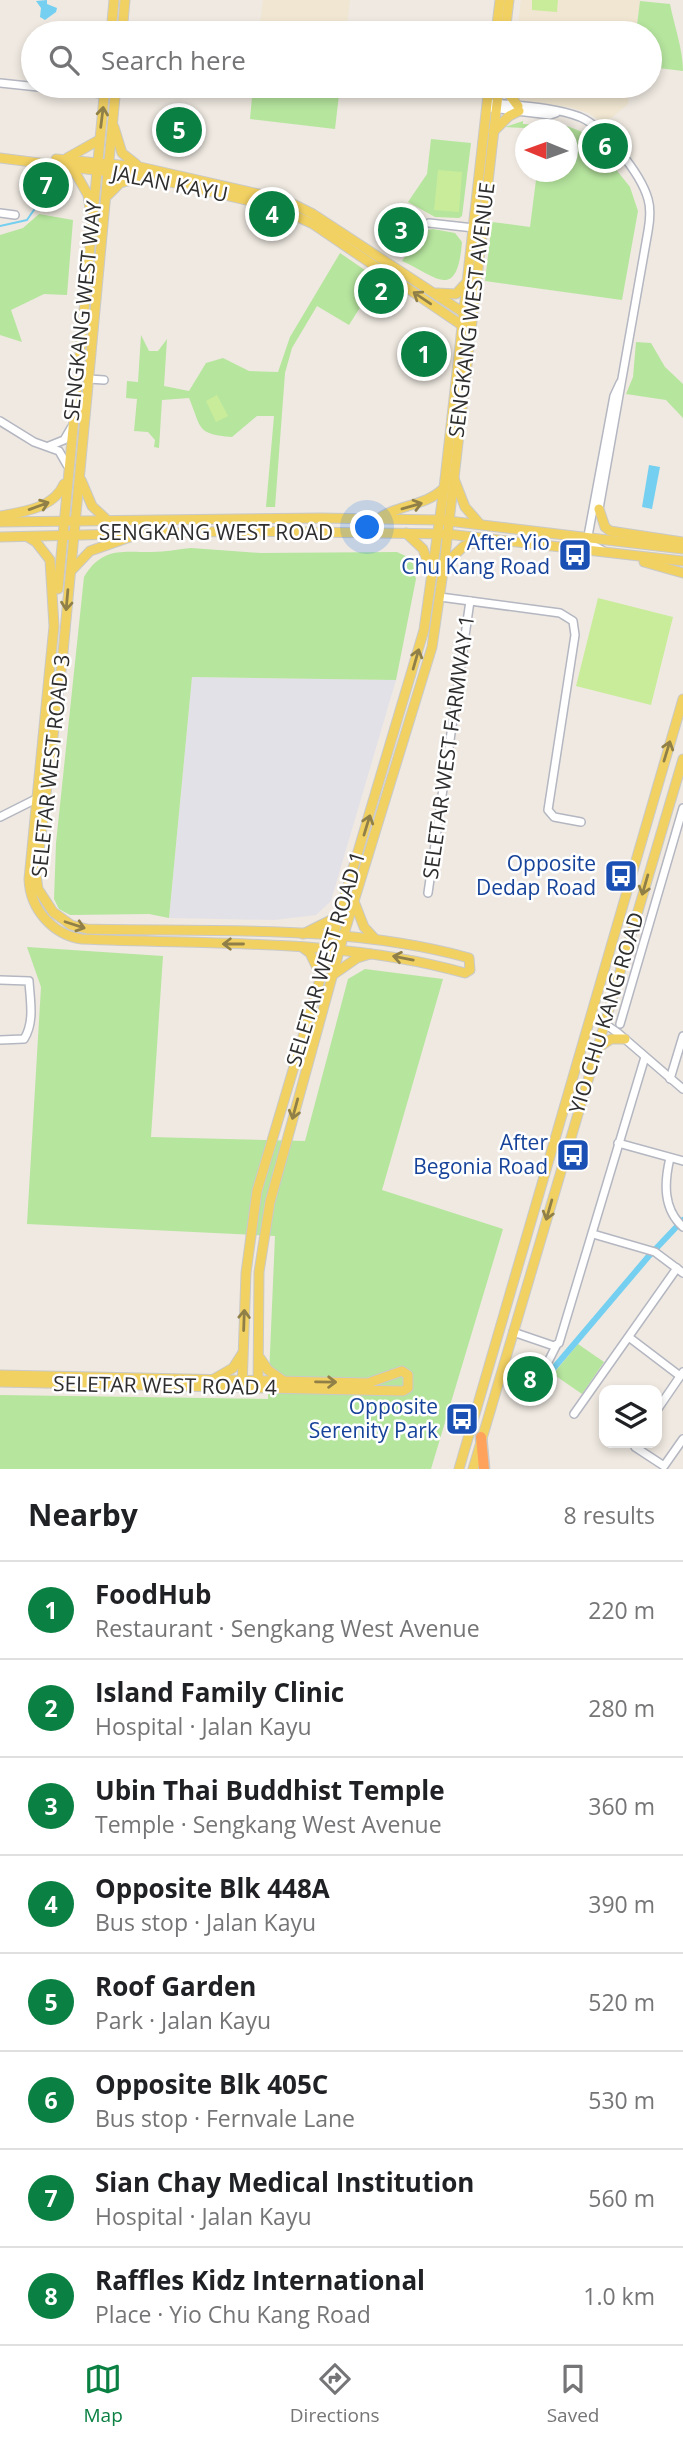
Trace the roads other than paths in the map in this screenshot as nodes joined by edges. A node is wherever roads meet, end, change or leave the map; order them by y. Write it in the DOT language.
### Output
graph roads {
  1 [pos="114,0"];
  2 [pos="125,0"];
  3 [pos="500,0"];
  4 [pos="509,0"];
  5 [pos="112,21"];
  6 [pos="123,21"];
  7 [pos="497,21"];
  8 [pos="506,21"];
  9 [pos="0,83"];
  10 [pos="21,84"];
  11 [pos="104,98"];
  12 [pos="115,98"];
  13 [pos="490,98"];
  14 [pos="495,98"];
  15 [pos="510,98"];
  16 [pos="491,105"];
  17 [pos="518,109"];
  18 [pos="113,118"];
  19 [pos="492,132"];
  20 [pos="99,140"];
  21 [pos="0,156"];
  22 [pos="63,159"];
  23 [pos="103,166"];
  24 [pos="72,167"];
  25 [pos="140,167"];
  26 [pos="149,177"];
  27 [pos="227,191"];
  28 [pos="107,197"];
  29 [pos="0,213"];
  30 [pos="15,215"];
  31 [pos="429,223"];
  32 [pos="93,224"];
  33 [pos="474,228"];
  34 [pos="467,281"];
  35 [pos="432,292"];
  36 [pos="467,315"];
  37 [pos="460,325"];
  38 [pos="470,331"];
  39 [pos="89,379"];
  40 [pos="104,380"];
  41 [pos="0,421"];
  42 [pos="71,428"];
  43 [pos="49,446"];
  44 [pos="68,465"];
  45 [pos="79,471"];
  46 [pos="453,475"];
  47 [pos="66,478"];
  48 [pos="602,478"];
  49 [pos="444,488"];
  50 [pos="599,509"];
  51 [pos="0,516"];
  52 [pos="378,519"];
  53 [pos="108,520"];
  54 [pos="63,521"];
  55 [pos="74,521"];
  56 [pos="444,521"];
  57 [pos="0,522"];
  58 [pos="479,523"];
  59 [pos="406,533"];
  60 [pos="138,534"];
  61 [pos="443,534"];
  62 [pos="67,535"];
  63 [pos="588,536"];
  64 [pos="0,537"];
  65 [pos="28,537"];
  66 [pos="490,538"];
  67 [pos="607,539"];
  68 [pos="682,547"];
  69 [pos="606,552"];
  70 [pos="635,556"];
  71 [pos="683,561"];
  72 [pos="444,565"];
  73 [pos="70,572"];
  74 [pos="683,573"];
  75 [pos="438,578"];
  76 [pos="444,597"];
  77 [pos="470,601"];
  78 [pos="54,626"];
  79 [pos="683,699"];
  80 [pos="683,759"];
  81 [pos="36,799"];
  82 [pos="47,803"];
  83 [pos="651,804"];
  84 [pos="683,808"];
  85 [pos="15,810"];
  86 [pos="35,811"];
  87 [pos="0,817"];
  88 [pos="580,822"];
  89 [pos="663,824"];
  90 [pos="680,828"];
  91 [pos="643,835"];
  92 [pos="428,893"];
  93 [pos="355,899"];
  94 [pos="339,916"];
  95 [pos="302,934"];
  96 [pos="338,937"];
  97 [pos="375,939"];
  98 [pos="301,946"];
  99 [pos="329,948"];
  100 [pos="340,948"];
  101 [pos="375,953"];
  102 [pos="332,975"];
  103 [pos="321,976"];
  104 [pos="0,980"];
  105 [pos="592,1015"];
  106 [pos="603,1023"];
  107 [pos="620,1024"];
  108 [pos="683,1036"];
  109 [pos="625,1039"];
  110 [pos="0,1040"];
  111 [pos="595,1050"];
  112 [pos="645,1057"];
  113 [pos="670,1079"];
  114 [pos="683,1089"];
  115 [pos="618,1143"];
  116 [pos="670,1158"];
  117 [pos="683,1161"];
  118 [pos="680,1225"];
  119 [pos="593,1234"];
  120 [pos="680,1270"];
  121 [pos="503,1311"];
  122 [pos="513,1332"];
  123 [pos="630,1338"];
  124 [pos="493,1346"];
  125 [pos="556,1346"];
  126 [pos="243,1353"];
  127 [pos="258,1353"];
  128 [pos="681,1374"];
  129 [pos="0,1375"];
  130 [pos="212,1380"];
  131 [pos="284,1381"];
  132 [pos="0,1382"];
  133 [pos="538,1382"];
  134 [pos="242,1384"];
  135 [pos="258,1385"];
  136 [pos="662,1402"];
  137 [pos="574,1414"];
  138 [pos="481,1437"];
  139 [pos="683,1439"];
  140 [pos="637,1448"];
  141 [pos="459,1469"];
  142 [pos="473,1469"];
  143 [pos="484,1469"];
  1 -- 5 [label="main road"];
  2 -- 6 [label="main road"];
  3 -- 7 [label="main road"];
  4 -- 8 [label="main road"];
  9 -- 10 [label="street"];
  20 -- 11 [label="main road, SENGKANG WEST WAY, one-way"];
  12 -- 18 [label="main road, SENGKANG WEST WAY"];
  13 -- 16 [label="main road, SENGKANG WEST AVENUE"];
  14 -- 16 [label="main road, SENGKANG WEST AVENUE"];
  15 -- 17 [label="main road"];
  16 -- 17 [label="street"];
  16 -- 19 [label="main road, SENGKANG WEST AVENUE"];
  16 -- 33 [label="main road, SENGKANG WEST AVENUE"];
  17 -- 19 [label="main road"];
  17 -- 48 [label="street"];
  18 -- 23 [label="main road, SENGKANG WEST WAY"];
  18 -- 25 [label="main road"];
  19 -- 36 [label="main road, SENGKANG WEST AVENUE"];
  20 -- 22 [label="main road"];
  20 -- 23 [label="main road, SENGKANG WEST WAY"];
  21 -- 22 [label="main road, JALAN KAYU"];
  21 -- 24 [label="main road, JALAN KAYU"];
  22 -- 23 [label="main road, JALAN KAYU"];
  23 -- 24 [label="main road, JALAN KAYU"];
  23 -- 25 [label="main road, JALAN KAYU"];
  23 -- 26 [label="main road, JALAN KAYU"];
  23 -- 28 [label="main road, SENGKANG WEST WAY"];
  23 -- 32 [label="main road, SENGKANG WEST WAY"];
  24 -- 32 [label="main road"];
  25 -- 27 [label="main road, JALAN KAYU"];
  26 -- 27 [label="main road, JALAN KAYU"];
  26 -- 28 [label="main road"];
  27 -- 35 [label="main road, JALAN KAYU"];
  37 -- 27 [label="main road, JALAN KAYU, one-way"];
  28 -- 39 [label="main road, SENGKANG WEST WAY"];
  29 -- 30 [label="street"];
  31 -- 33 [label="street, SENGKANG WEST AVENUE"];
  32 -- 42 [label="main road, SENGKANG WEST WAY"];
  33 -- 34 [label="main road, SENGKANG WEST AVENUE"];
  34 -- 35 [label="main road"];
  34 -- 36 [label="main road, SENGKANG WEST AVENUE"];
  35 -- 36 [label="main road, JALAN KAYU"];
  36 -- 37 [label="main road, SENGKANG WEST AVENUE"];
  36 -- 38 [label="main road, SENGKANG WEST AVENUE"];
  37 -- 38 [label="main road, JALAN KAYU"];
  37 -- 49 [label="main road, SENGKANG WEST AVENUE"];
  38 -- 46 [label="main road, SENGKANG WEST AVENUE"];
  39 -- 40 [label="street"];
  39 -- 45 [label="main road, SENGKANG WEST WAY"];
  41 -- 43 [label="street"];
  42 -- 43 [label="street"];
  42 -- 44 [label="main road, SENGKANG WEST WAY"];
  43 -- 44 [label="street"];
  44 -- 47 [label="main road, SENGKANG WEST WAY"];
  45 -- 53 [label="main road"];
  45 -- 55 [label="main road, SENGKANG WEST WAY"];
  46 -- 56 [label="main road, SENGKANG WEST AVENUE"];
  46 -- 58 [label="main road"];
  51 -- 47 [label="main road, one-way"];
  47 -- 54 [label="main road, SENGKANG WEST WAY"];
  48 -- 50 [label="street"];
  48 -- 63 [label="street"];
  52 -- 49 [label="main road, one-way"];
  49 -- 56 [label="main road, SENGKANG WEST AVENUE"];
  50 -- 67 [label="main road"];
  50 -- 68 [label="main road"];
  52 -- 53 [label="main road, SENGKANG WEST ROAD"];
  52 -- 56 [label="main road, SENGKANG WEST ROAD"];
  53 -- 55 [label="main road, SENGKANG WEST ROAD"];
  54 -- 55 [label="main road, SENGKANG WEST ROAD"];
  54 -- 57 [label="main road, SENGKANG WEST ROAD"];
  54 -- 62 [label="main road, SENGKANG WEST WAY"];
  55 -- 62 [label="main road, SENGKANG WEST WAY"];
  56 -- 58 [label="main road, SENGKANG WEST ROAD"];
  56 -- 61 [label="main road, SENGKANG WEST AVENUE"];
  58 -- 63 [label="main road, SENGKANG WEST ROAD"];
  59 -- 60 [label="main road, SENGKANG WEST ROAD"];
  59 -- 61 [label="main road, SENGKANG WEST ROAD"];
  59 -- 75 [label="main road"];
  60 -- 62 [label="main road, SENGKANG WEST ROAD"];
  60 -- 73 [label="main road"];
  61 -- 66 [label="main road, SENGKANG WEST ROAD"];
  61 -- 72 [label="main road, SELETAR WEST ROAD 1"];
  61 -- 75 [label="main road, SELETAR WEST ROAD 1"];
  62 -- 65 [label="main road, SENGKANG WEST ROAD"];
  62 -- 73 [label="main road, SELETAR WEST ROAD 3"];
  62 -- 78 [label="main road, SELETAR WEST ROAD 3"];
  63 -- 67 [label="main road, SENGKANG WEST ROAD"];
  63 -- 69 [label="street"];
  64 -- 65 [label="main road, SENGKANG WEST ROAD"];
  65 -- 78 [label="main road, SELETAR WEST ROAD 3"];
  66 -- 69 [label="main road, SENGKANG WEST ROAD"];
  66 -- 72 [label="main road"];
  67 -- 68 [label="main road, SENGKANG WEST ROAD"];
  69 -- 70 [label="main road, SENGKANG WEST ROAD"];
  70 -- 71 [label="main road, SENGKANG WEST ROAD"];
  70 -- 74 [label="main road"];
  72 -- 75 [label="main road, SELETAR WEST ROAD 1"];
  73 -- 82 [label="main road, SELETAR WEST ROAD 3, one-way"];
  75 -- 76 [label="main road, SELETAR WEST ROAD 1"];
  94 -- 75 [label="main road, SELETAR WEST ROAD 1, one-way"];
  76 -- 77 [label="street"];
  76 -- 93 [label="main road, SELETAR WEST ROAD 1"];
  77 -- 88 [label="street"];
  77 -- 92 [label="street, SELETAR WEST FARMWAY 1"];
  78 -- 81 [label="main road, SELETAR WEST ROAD 3"];
  83 -- 79 [label="main road, YIO CHU KANG ROAD, one-way"];
  80 -- 89 [label="main road, YIO CHU KANG ROAD"];
  81 -- 85 [label="street"];
  81 -- 86 [label="main road, SELETAR WEST ROAD 3"];
  82 -- 86 [label="street"];
  82 -- 95 [label="main road, SELETAR WEST ROAD 3, one-way"];
  83 -- 89 [label="main road"];
  83 -- 91 [label="main road, YIO CHU KANG ROAD"];
  84 -- 90 [label="street, YIO CHU KANG ROAD"];
  85 -- 86 [label="street"];
  85 -- 87 [label="street"];
  98 -- 86 [label="main road, SELETAR WEST ROAD 3, one-way"];
  89 -- 90 [label="street"];
  89 -- 91 [label="main road"];
  89 -- 106 [label="main road, YIO CHU KANG ROAD, one-way"];
  90 -- 107 [label="street, YIO CHU KANG ROAD"];
  91 -- 105 [label="main road, YIO CHU KANG ROAD"];
  93 -- 96 [label="main road, SELETAR WEST ROAD 1"];
  93 -- 97 [label="main road"];
  94 -- 95 [label="main road"];
  94 -- 96 [label="main road, SELETAR WEST ROAD 1"];
  95 -- 96 [label="main road, SELETAR WEST ROAD 3"];
  96 -- 97 [label="main road, SELETAR WEST ROAD 3"];
  96 -- 99 [label="main road, SELETAR WEST ROAD 1"];
  96 -- 100 [label="main road, SELETAR WEST ROAD 1"];
  97 -- 101 [label="main road, SELETAR WEST ROAD 3, one-way"];
  98 -- 99 [label="main road, SELETAR WEST ROAD 3"];
  98 -- 103 [label="main road"];
  99 -- 100 [label="main road, SELETAR WEST ROAD 3"];
  99 -- 103 [label="main road, SELETAR WEST ROAD 1"];
  100 -- 101 [label="main road, SELETAR WEST ROAD 3"];
  100 -- 102 [label="main road, SELETAR WEST ROAD 1"];
  101 -- 102 [label="main road"];
  102 -- 127 [label="main road, SELETAR WEST ROAD 1, one-way"];
  126 -- 103 [label="main road, SELETAR WEST ROAD 1, one-way"];
  104 -- 110 [label="street"];
  105 -- 106 [label="street"];
  105 -- 121 [label="main road, YIO CHU KANG ROAD"];
  106 -- 109 [label="street"];
  106 -- 111 [label="main road, YIO CHU KANG ROAD"];
  108 -- 113 [label="street"];
  109 -- 111 [label="main road"];
  109 -- 112 [label="street"];
  111 -- 122 [label="main road, YIO CHU KANG ROAD, one-way"];
  112 -- 113 [label="street"];
  112 -- 115 [label="street"];
  113 -- 114 [label="street"];
  115 -- 116 [label="street"];
  115 -- 119 [label="street"];
  116 -- 117 [label="street"];
  116 -- 118 [label="street"];
  119 -- 120 [label="street"];
  119 -- 125 [label="street"];
  120 -- 123 [label="street"];
  121 -- 122 [label="main road"];
  121 -- 124 [label="main road, YIO CHU KANG ROAD"];
  122 -- 124 [label="main road"];
  122 -- 125 [label="street"];
  122 -- 138 [label="main road, YIO CHU KANG ROAD"];
  123 -- 128 [label="street"];
  123 -- 137 [label="street"];
  124 -- 141 [label="main road, YIO CHU KANG ROAD"];
  125 -- 133 [label="street"];
  126 -- 130 [label="main road"];
  126 -- 134 [label="main road, SELETAR WEST ROAD 1"];
  127 -- 131 [label="main road"];
  127 -- 135 [label="main road, SELETAR WEST ROAD 1"];
  128 -- 136 [label="street"];
  129 -- 130 [label="main road, SELETAR WEST ROAD 4"];
  130 -- 134 [label="main road, SELETAR WEST ROAD 4"];
  131 -- 135 [label="main road, SELETAR WEST ROAD 4"];
  131 -- 135 [label="main road, SELETAR WEST ROAD 4, one-way"];
  132 -- 134 [label="main road, SELETAR WEST ROAD 4"];
  134 -- 135 [label="main road, SELETAR WEST ROAD 4"];
  138 -- 142 [label="main road, YIO CHU KANG ROAD"];
  138 -- 143 [label="highway"];
  139 -- 140 [label="street"];
}
